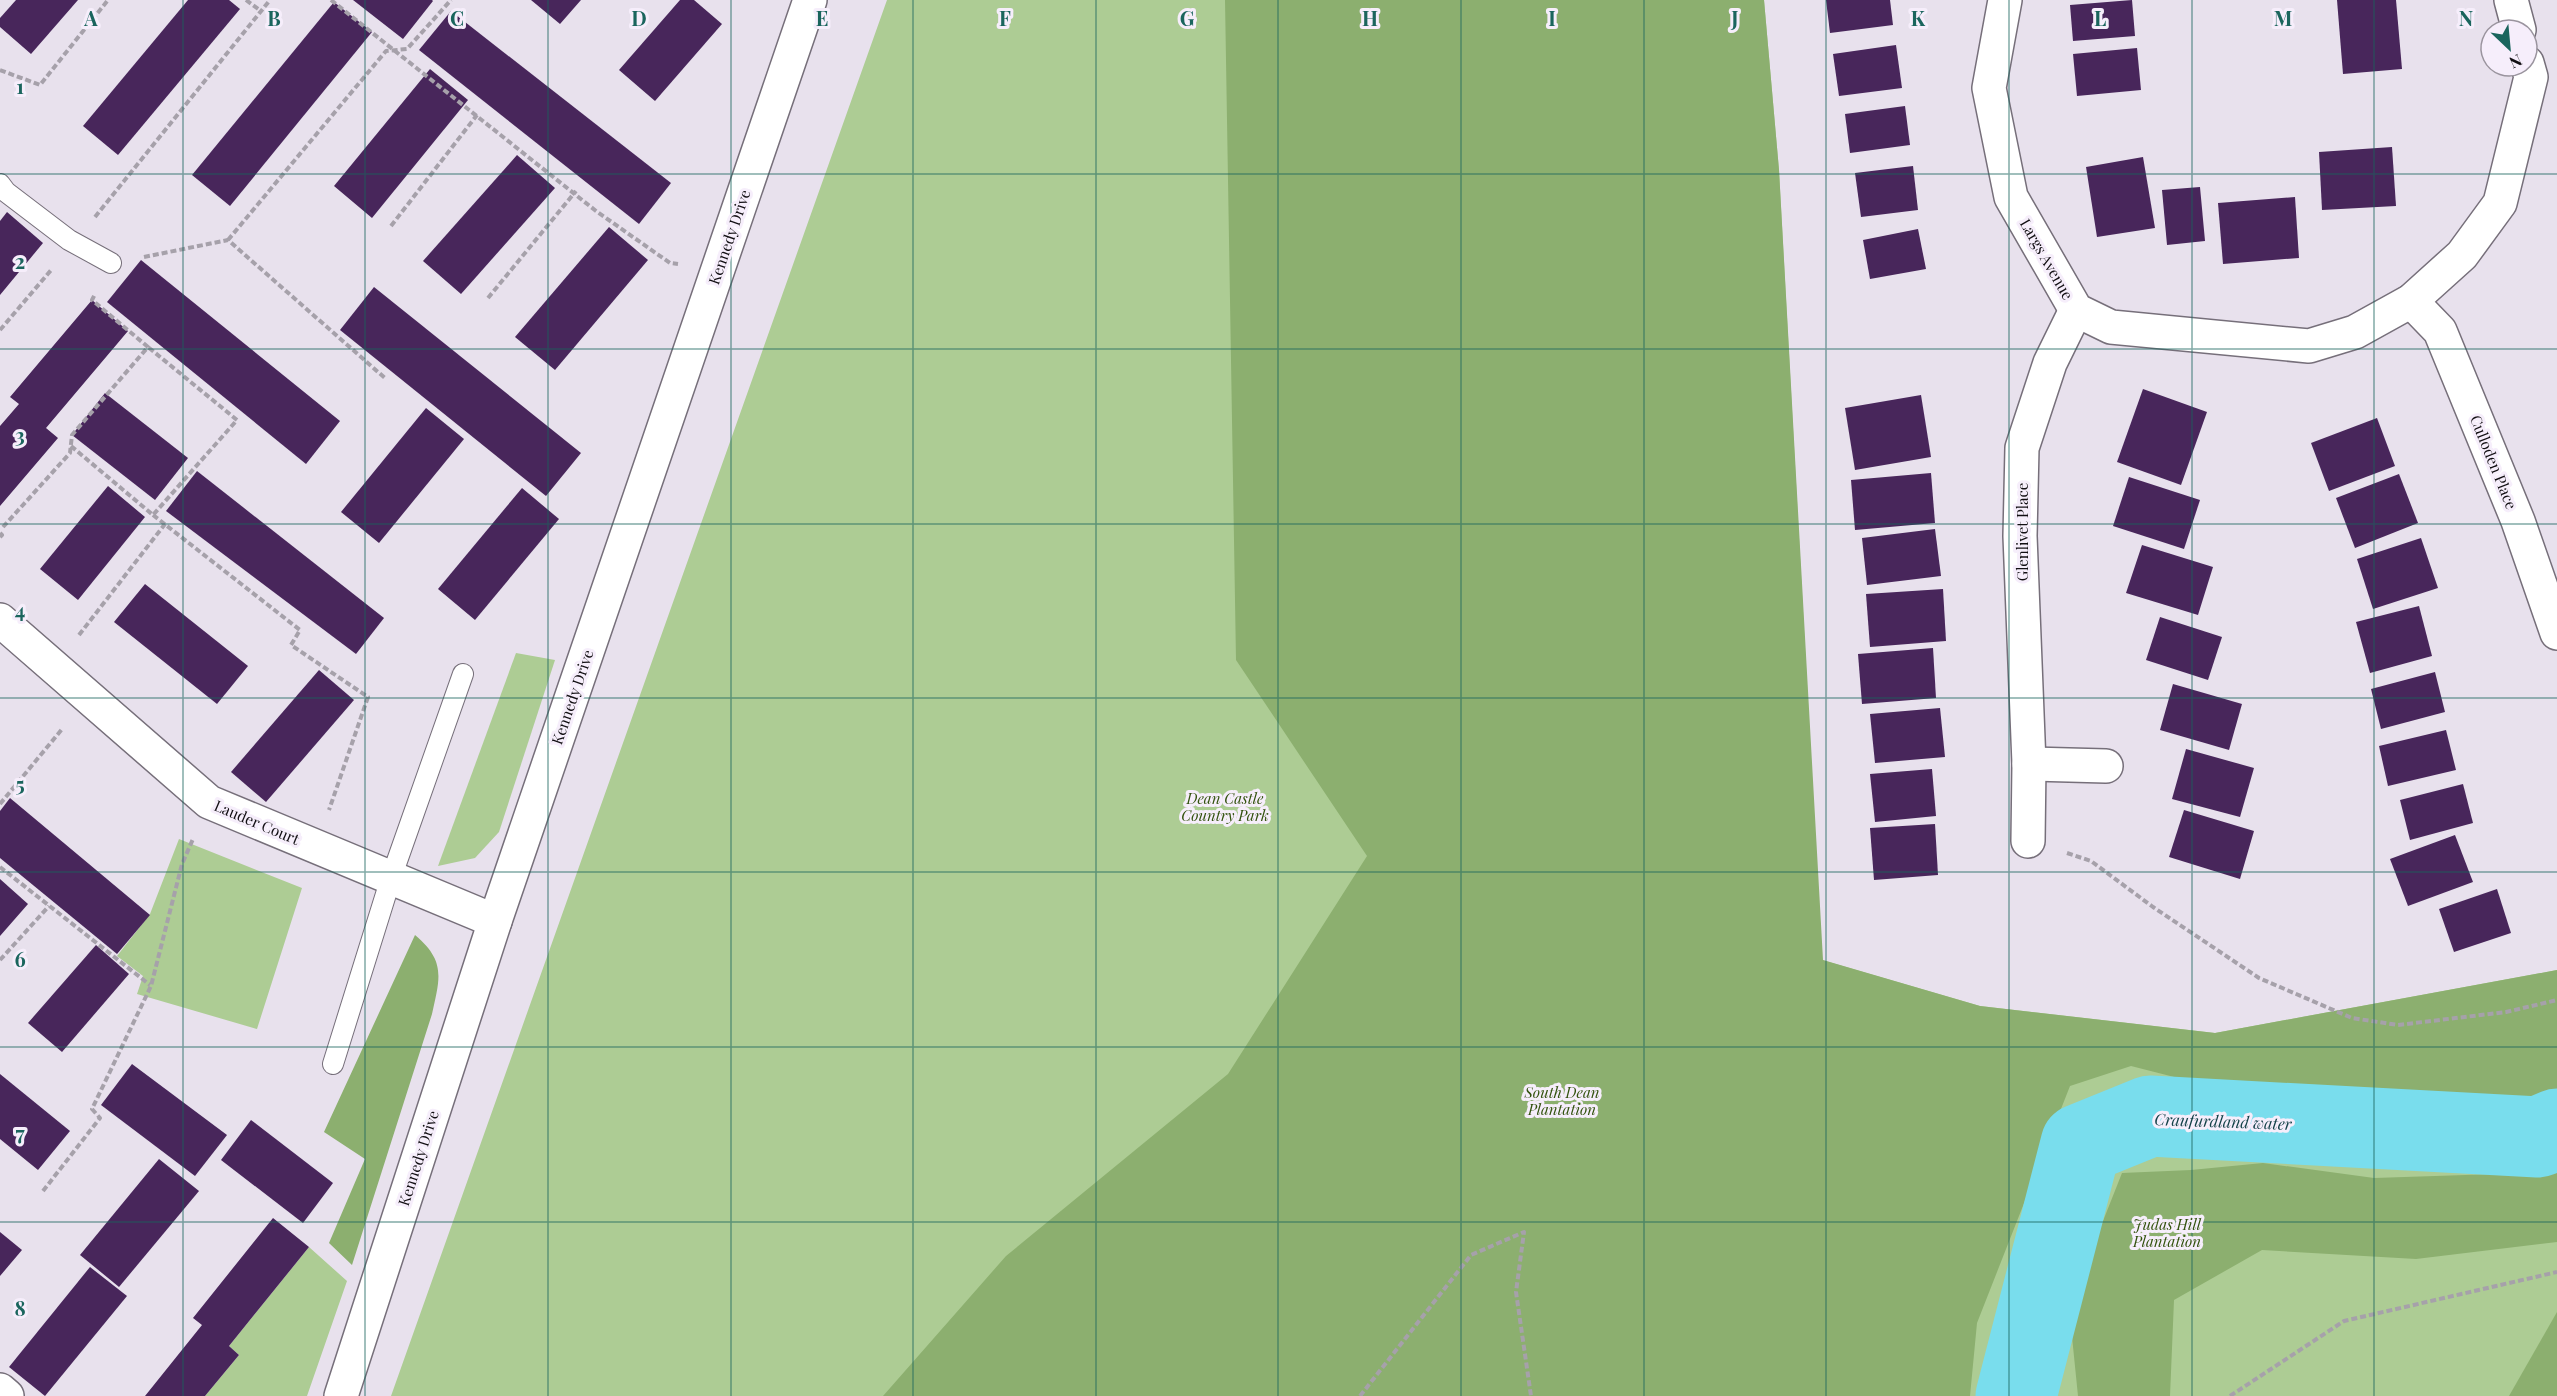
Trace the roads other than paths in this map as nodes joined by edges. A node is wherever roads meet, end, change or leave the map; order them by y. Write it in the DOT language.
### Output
graph roads {
  1 [pos="810,0"];
  2 [pos="2005,0"];
  3 [pos="2511,0"];
  4 [pos="2516,18"];
  5 [pos="2530,78"];
  6 [pos="0,184"];
  7 [pos="111,263"];
  8 [pos="2412,301"];
  9 [pos="2076,310"];
  10 [pos="0,620"];
  11 [pos="2557,633"];
  12 [pos="463,674"];
  13 [pos="2029,764"];
  14 [pos="2106,766"];
  15 [pos="2028,841"];
  16 [pos="391,878"];
  17 [pos="495,921"];
  18 [pos="333,1064"];
  19 [pos="0,1390"];
  20 [pos="7,1396"];
  21 [pos="341,1396"];
  1 -- 17 [label="street, Kennedy Drive"];
  2 -- 9 [label="street, Largs Avenue"];
  3 -- 4 [label="street"];
  5 -- 8 [label="street, Largs Avenue"];
  6 -- 7 [label="lane"];
  8 -- 9 [label="street, Largs Avenue"];
  8 -- 11 [label="street, Culloden Place"];
  9 -- 13 [label="street, Glenlivet Place"];
  10 -- 16 [label="street, Lauder Court"];
  12 -- 16 [label="lane"];
  13 -- 14 [label="street"];
  13 -- 15 [label="street, Glenlivet Place"];
  16 -- 17 [label="street, Lauder Court"];
  16 -- 18 [label="lane"];
  17 -- 21 [label="street, Kennedy Drive"];
  19 -- 20 [label="street"];
}
